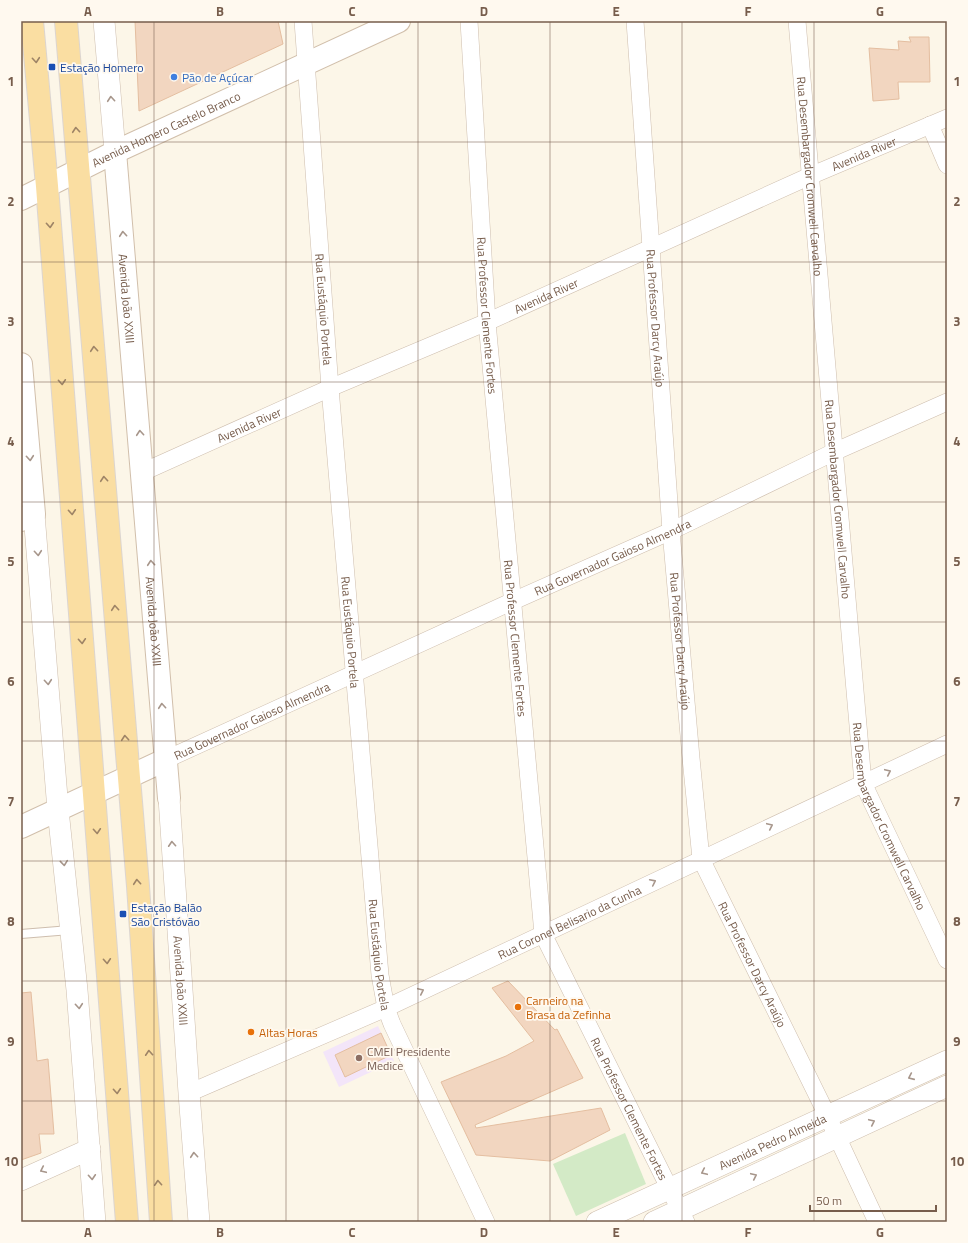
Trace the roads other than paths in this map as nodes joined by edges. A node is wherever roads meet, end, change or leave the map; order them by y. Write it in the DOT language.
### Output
graph roads {
  1 [pos="32,21"];
  2 [pos="66,21"];
  3 [pos="104,21"];
  4 [pos="303,21"];
  5 [pos="399,21"];
  6 [pos="469,21"];
  7 [pos="635,21"];
  8 [pos="797,21"];
  9 [pos="306,64"];
  10 [pos="947,118"];
  11 [pos="930,125"];
  12 [pos="115,152"];
  13 [pos="947,165"];
  14 [pos="79,169"];
  15 [pos="810,176"];
  16 [pos="47,186"];
  17 [pos="21,199"];
  18 [pos="651,247"];
  19 [pos="487,322"];
  20 [pos="21,364"];
  21 [pos="330,388"];
  22 [pos="947,402"];
  23 [pos="24,423"];
  24 [pos="834,452"];
  25 [pos="143,472"];
  26 [pos="28,517"];
  27 [pos="671,531"];
  28 [pos="511,602"];
  29 [pos="355,675"];
  30 [pos="947,744"];
  31 [pos="167,759"];
  32 [pos="128,777"];
  33 [pos="863,783"];
  34 [pos="94,793"];
  35 [pos="170,798"];
  36 [pos="58,810"];
  37 [pos="21,827"];
  38 [pos="701,859"];
  39 [pos="71,930"];
  40 [pos="21,934"];
  41 [pos="543,934"];
  42 [pos="947,960"];
  43 [pos="386,1008"];
  44 [pos="947,1060"];
  45 [pos="947,1086"];
  46 [pos="189,1093"];
  47 [pos="827,1115"];
  48 [pos="838,1138"];
  49 [pos="90,1149"];
  50 [pos="21,1180"];
  51 [pos="670,1188"];
  52 [pos="684,1216"];
  53 [pos="95,1222"];
  54 [pos="127,1222"];
  55 [pos="161,1222"];
  56 [pos="199,1222"];
  57 [pos="486,1222"];
  58 [pos="597,1222"];
  59 [pos="654,1222"];
  60 [pos="877,1222"];
  1 -- 16 [label="main road, one-way"];
  14 -- 2 [label="main road, one-way"];
  12 -- 3 [label="street, Avenida João XXIII, one-way"];
  4 -- 9 [label="street, Rua Eustáquio Portela"];
  5 -- 9 [label="main road, Avenida Homero Castelo Branco"];
  6 -- 19 [label="street, Rua Professor Clemente Fortes"];
  7 -- 18 [label="street, Rua Professor Darcy Araújo"];
  8 -- 15 [label="street, Rua Desembargador Cromwell Carvalho"];
  9 -- 12 [label="main road, Avenida Homero Castelo Branco"];
  9 -- 21 [label="street, Rua Eustáquio Portela"];
  10 -- 11 [label="street, Avenida River"];
  11 -- 13 [label="street"];
  11 -- 15 [label="street, Avenida River"];
  12 -- 14 [label="main road, Avenida Homero Castelo Branco"];
  25 -- 12 [label="main road, Avenida João XXIII, one-way"];
  14 -- 16 [label="main road, Avenida Homero Castelo Branco"];
  32 -- 14 [label="main road, one-way"];
  15 -- 18 [label="street, Avenida River"];
  15 -- 24 [label="street, Rua Desembargador Cromwell Carvalho"];
  16 -- 17 [label="main road, Avenida Homero Castelo Branco"];
  16 -- 34 [label="main road, one-way"];
  18 -- 19 [label="street, Avenida River"];
  18 -- 27 [label="street, Rua Professor Darcy Araújo"];
  19 -- 21 [label="street, Avenida River"];
  19 -- 28 [label="street, Rua Professor Clemente Fortes"];
  20 -- 23 [label="main road"];
  21 -- 25 [label="street, Avenida River"];
  21 -- 29 [label="street, Rua Eustáquio Portela"];
  22 -- 24 [label="street, Rua Governador Gaioso Almendra"];
  23 -- 26 [label="main road, one-way"];
  24 -- 27 [label="street, Rua Governador Gaioso Almendra"];
  24 -- 33 [label="street, Rua Desembargador Cromwell Carvalho"];
  31 -- 25 [label="main road, Avenida João XXIII, one-way"];
  26 -- 36 [label="street, one-way"];
  27 -- 28 [label="street, Rua Governador Gaioso Almendra"];
  27 -- 38 [label="street, Rua Professor Darcy Araújo"];
  28 -- 29 [label="street, Rua Governador Gaioso Almendra"];
  28 -- 41 [label="street, Rua Professor Clemente Fortes"];
  29 -- 31 [label="street, Rua Governador Gaioso Almendra"];
  29 -- 43 [label="street, Rua Eustáquio Portela"];
  33 -- 30 [label="street, Rua Coronel Belisario da Cunha, one-way"];
  31 -- 32 [label="main road"];
  31 -- 35 [label="main road, Avenida João XXIII"];
  32 -- 34 [label="main road"];
  55 -- 32 [label="main road, one-way"];
  38 -- 33 [label="street, Rua Coronel Belisario da Cunha, one-way"];
  33 -- 42 [label="street, Rua Desembargador Cromwell Carvalho"];
  34 -- 36 [label="main road"];
  34 -- 54 [label="main road, one-way"];
  46 -- 35 [label="street, Avenida João XXIII, one-way"];
  36 -- 37 [label="main road"];
  36 -- 39 [label="street, one-way"];
  41 -- 38 [label="street, Rua Coronel Belisario da Cunha, one-way"];
  38 -- 47 [label="street, Rua Professor Darcy Araújo"];
  39 -- 40 [label="lane"];
  39 -- 49 [label="street, one-way"];
  43 -- 41 [label="street, Rua Coronel Belisario da Cunha, one-way"];
  41 -- 51 [label="street, Rua Professor Clemente Fortes"];
  43 -- 46 [label="street, Rua Coronel Belisario da Cunha"];
  43 -- 57 [label="street, Rua Eustáquio Portela"];
  44 -- 47 [label="street, Avenida Pedro Almeida, one-way"];
  48 -- 45 [label="street, Avenida Pedro Almeida, one-way"];
  56 -- 46 [label="street, Avenida João XXIII, one-way"];
  47 -- 48 [label="street, Rua Professor Darcy Araújo"];
  47 -- 51 [label="street, Avenida Pedro Almeida, one-way"];
  52 -- 48 [label="street, Avenida Pedro Almeida, one-way"];
  48 -- 60 [label="street, Rua Professor Darcy Araújo"];
  49 -- 50 [label="street, one-way"];
  49 -- 53 [label="street, one-way"];
  51 -- 52 [label="street, Rua Professor Clemente Fortes"];
  51 -- 58 [label="street, Avenida Pedro Almeida"];
  52 -- 59 [label="street, Avenida Pedro Almeida"];
}
